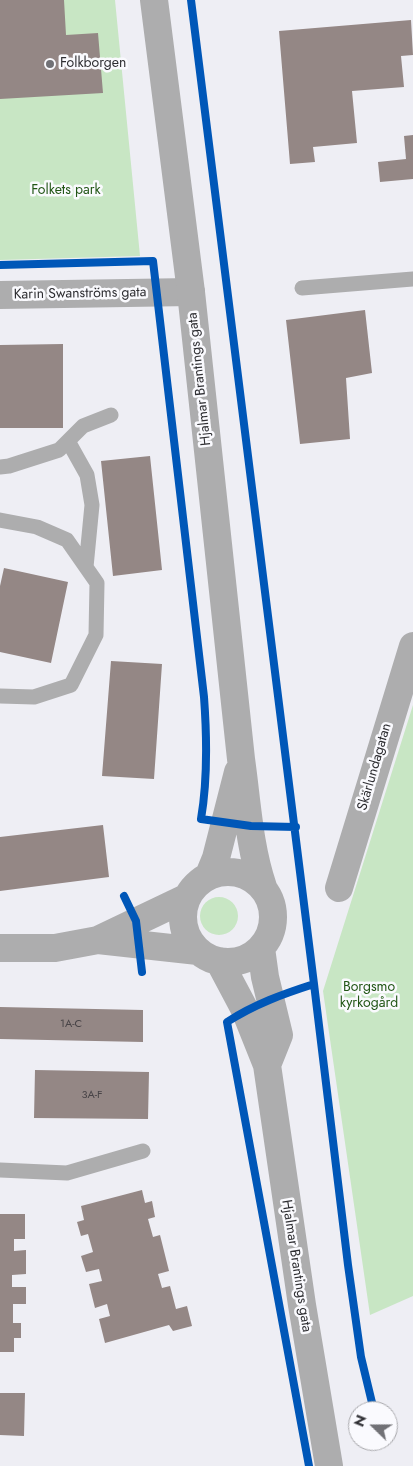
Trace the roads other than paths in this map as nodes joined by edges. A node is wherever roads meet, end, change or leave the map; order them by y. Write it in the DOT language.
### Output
graph roads {
  1 [pos="154,0"];
  2 [pos="413,278"];
  3 [pos="302,288"];
  4 [pos="191,292"];
  5 [pos="0,295"];
  6 [pos="111,415"];
  7 [pos="68,441"];
  8 [pos="0,467"];
  9 [pos="0,520"];
  10 [pos="86,567"];
  11 [pos="413,646"];
  12 [pos="0,696"];
  13 [pos="241,759"];
  14 [pos="209,875"];
  15 [pos="263,887"];
  16 [pos="340,888"];
  17 [pos="186,898"];
  18 [pos="98,940"];
  19 [pos="0,948"];
  20 [pos="262,948"];
  21 [pos="209,956"];
  22 [pos="267,1065"];
  23 [pos="143,1151"];
  24 [pos="0,1170"];
  25 [pos="329,1466"];
  1 -- 4 [label="street, Hjalmar Brantings gata"];
  2 -- 3 [label="lane"];
  4 -- 5 [label="street, Karin Swanströms gata"];
  4 -- 13 [label="street, Hjalmar Brantings gata"];
  6 -- 7 [label="lane"];
  7 -- 8 [label="lane"];
  7 -- 10 [label="lane"];
  9 -- 10 [label="lane"];
  10 -- 12 [label="lane"];
  11 -- 16 [label="street, Skärlundagatan"];
  13 -- 14 [label="street, Hjalmar Brantings gata"];
  13 -- 15 [label="street, Hjalmar Brantings gata"];
  14 -- 15 [label="street"];
  14 -- 17 [label="street"];
  15 -- 20 [label="street, Hjalmar Brantings gata"];
  17 -- 18 [label="street"];
  17 -- 21 [label="street, Hjalmar Brantings gata"];
  18 -- 19 [label="street"];
  18 -- 21 [label="street"];
  20 -- 21 [label="street"];
  20 -- 22 [label="street"];
  21 -- 22 [label="street, Hjalmar Brantings gata"];
  22 -- 25 [label="street, Hjalmar Brantings gata"];
  23 -- 24 [label="lane"];
}
